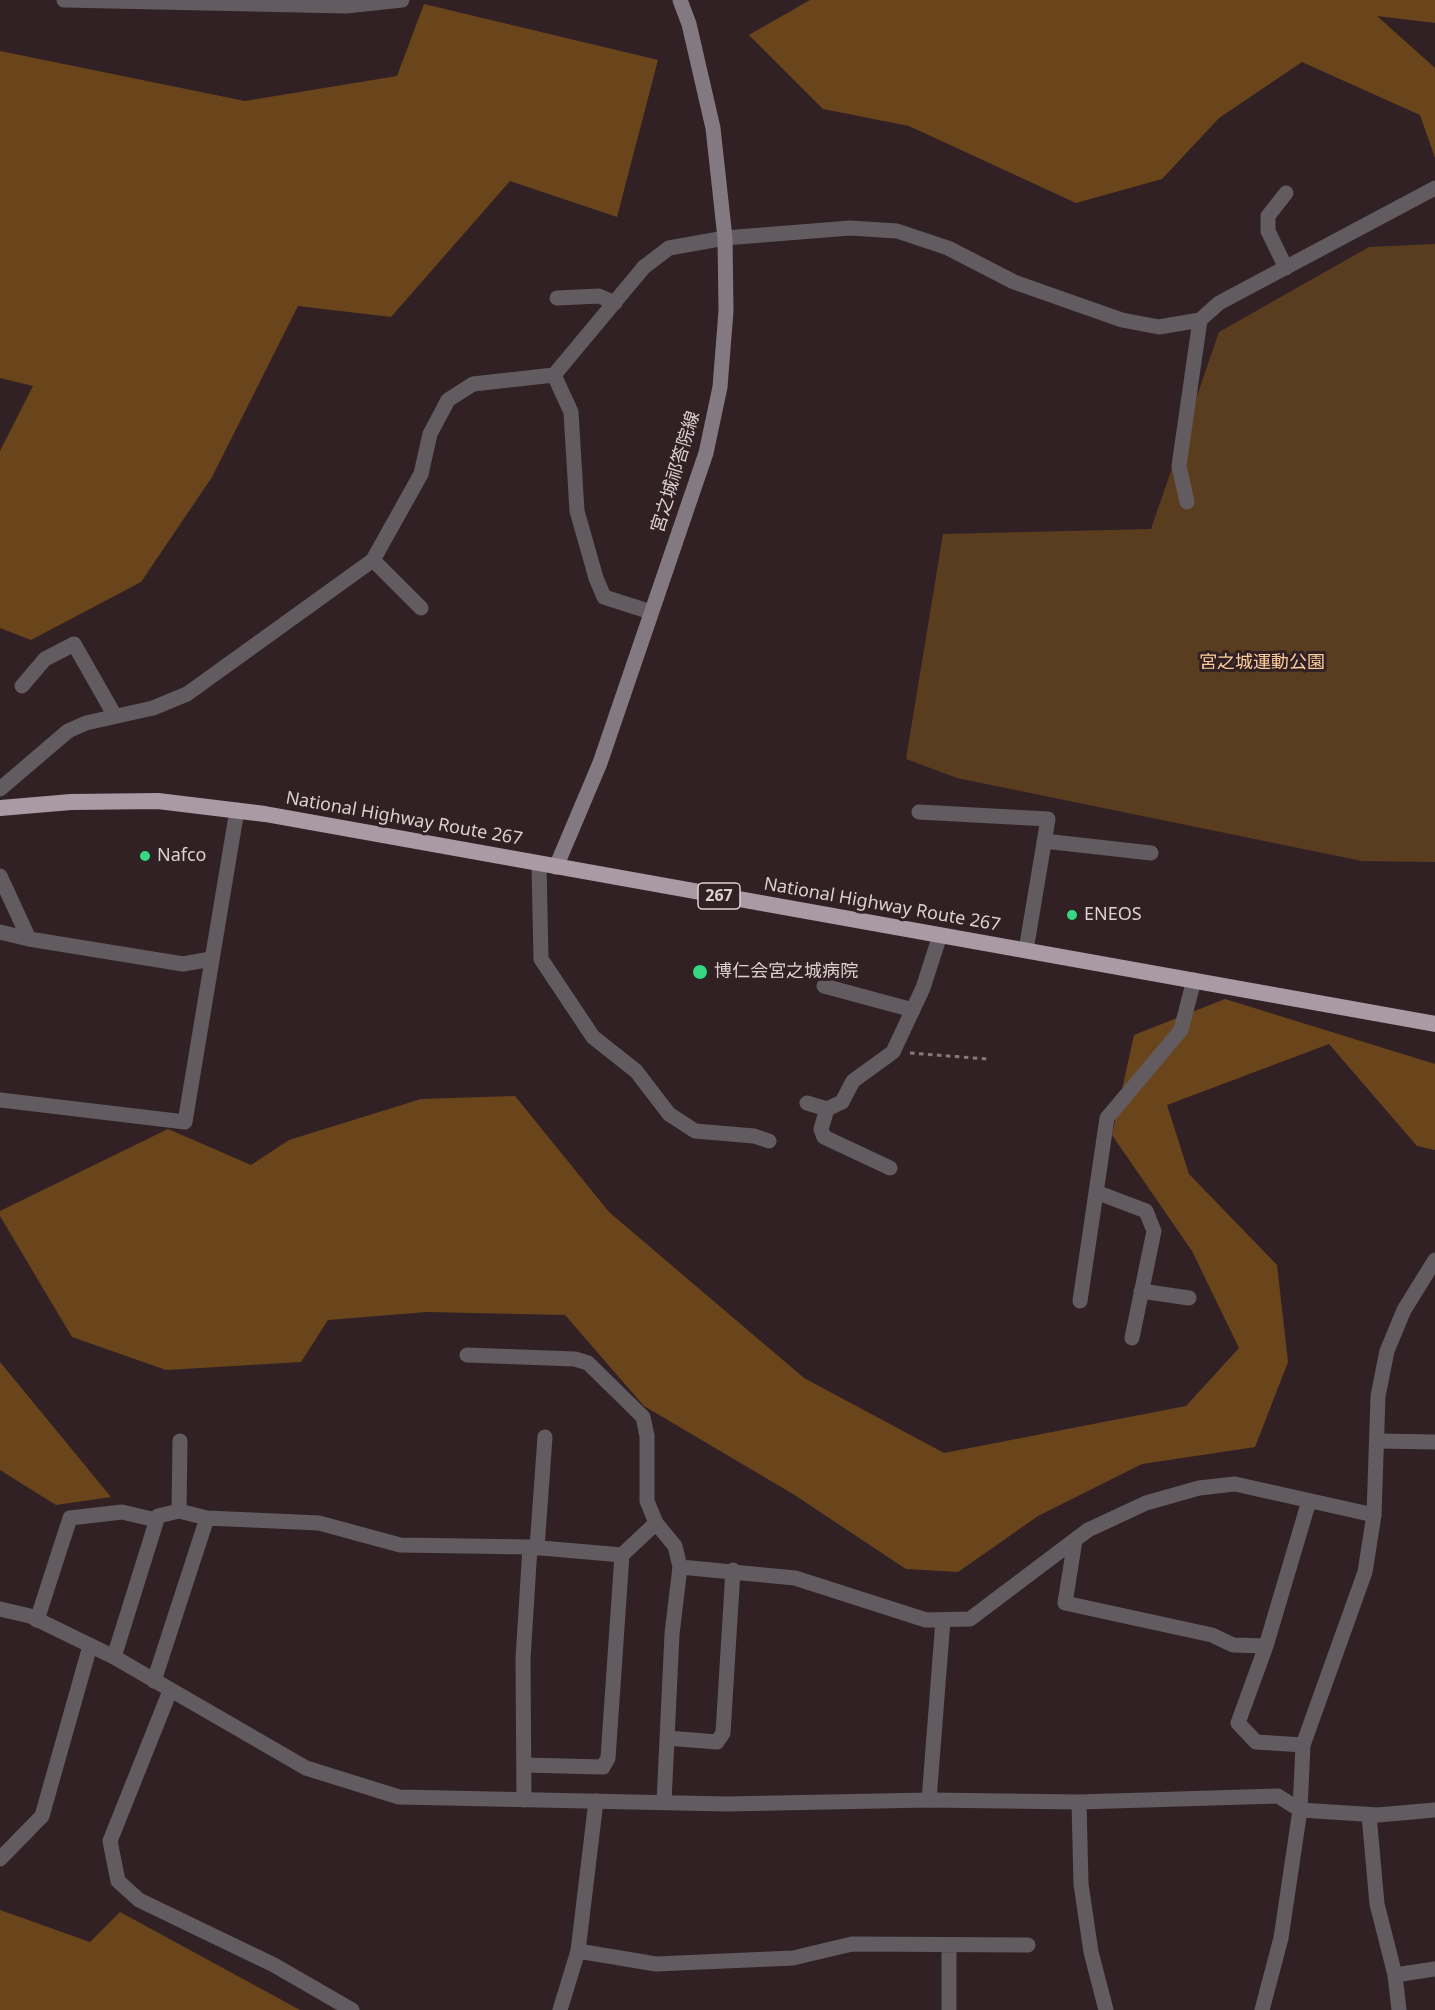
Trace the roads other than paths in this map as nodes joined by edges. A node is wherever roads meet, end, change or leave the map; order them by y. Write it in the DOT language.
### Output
graph roads {
  1 [pos="64,0"];
  2 [pos="402,0"];
  3 [pos="680,0"];
  4 [pos="225,1"];
  5 [pos="1435,188"];
  6 [pos="1286,193"];
  7 [pos="725,238"];
  8 [pos="1286,268"];
  9 [pos="557,298"];
  10 [pos="615,303"];
  11 [pos="1200,320"];
  12 [pos="554,375"];
  13 [pos="1187,502"];
  14 [pos="373,560"];
  15 [pos="421,608"];
  16 [pos="651,612"];
  17 [pos="22,686"];
  18 [pos="115,716"];
  19 [pos="0,789"];
  20 [pos="0,808"];
  21 [pos="237,810"];
  22 [pos="919,812"];
  23 [pos="1044,841"];
  24 [pos="1151,853"];
  25 [pos="539,864"];
  26 [pos="556,867"];
  27 [pos="0,876"];
  28 [pos="0,932"];
  29 [pos="940,935"];
  30 [pos="29,939"];
  31 [pos="1026,950"];
  32 [pos="211,959"];
  33 [pos="1194,980"];
  34 [pos="824,986"];
  35 [pos="913,1010"];
  36 [pos="1435,1024"];
  37 [pos="0,1100"];
  38 [pos="807,1103"];
  39 [pos="827,1109"];
  40 [pos="769,1141"];
  41 [pos="890,1168"];
  42 [pos="1096,1192"];
  43 [pos="1435,1260"];
  44 [pos="1142,1291"];
  45 [pos="1189,1298"];
  46 [pos="1080,1301"];
  47 [pos="1132,1338"];
  48 [pos="467,1355"];
  49 [pos="545,1437"];
  50 [pos="180,1441"];
  51 [pos="1378,1441"];
  52 [pos="1435,1442"];
  53 [pos="1309,1501"];
  54 [pos="179,1511"];
  55 [pos="1374,1515"];
  56 [pos="207,1518"];
  57 [pos="156,1520"];
  58 [pos="656,1523"];
  59 [pos="1075,1540"];
  60 [pos="534,1548"];
  61 [pos="622,1555"];
  62 [pos="680,1567"];
  63 [pos="733,1570"];
  64 [pos="0,1609"];
  65 [pos="37,1620"];
  66 [pos="943,1620"];
  67 [pos="90,1646"];
  68 [pos="1266,1646"];
  69 [pos="114,1657"];
  70 [pos="154,1681"];
  71 [pos="171,1691"];
  72 [pos="667,1738"];
  73 [pos="1303,1745"];
  74 [pos="524,1766"];
  75 [pos="524,1800"];
  76 [pos="929,1800"];
  77 [pos="596,1801"];
  78 [pos="664,1802"];
  79 [pos="1079,1802"];
  80 [pos="1300,1810"];
  81 [pos="1435,1810"];
  82 [pos="1370,1815"];
  83 [pos="0,1859"];
  84 [pos="949,1944"];
  85 [pos="1028,1945"];
  86 [pos="578,1951"];
  87 [pos="1435,1969"];
  88 [pos="1395,1975"];
  89 [pos="352,2010"];
  90 [pos="560,2010"];
  91 [pos="949,2010"];
  92 [pos="1106,2010"];
  93 [pos="1262,2010"];
  94 [pos="1399,2010"];
  1 -- 4 [label="street"];
  2 -- 4 [label="street"];
  3 -- 7 [label="main road, 宮之城祁答院線"];
  5 -- 8 [label="street"];
  6 -- 8 [label="street"];
  7 -- 10 [label="street"];
  7 -- 11 [label="street"];
  7 -- 16 [label="main road, 宮之城祁答院線"];
  8 -- 11 [label="street"];
  9 -- 10 [label="street"];
  10 -- 12 [label="street"];
  11 -- 13 [label="street"];
  12 -- 14 [label="street"];
  12 -- 16 [label="street"];
  14 -- 15 [label="street"];
  14 -- 18 [label="street"];
  16 -- 26 [label="main road, 宮之城祁答院線"];
  17 -- 18 [label="street"];
  18 -- 19 [label="street"];
  20 -- 21 [label="highway, National Highway Route 267 / 267"];
  21 -- 25 [label="highway, National Highway Route 267 / 267"];
  21 -- 32 [label="street"];
  22 -- 23 [label="street"];
  23 -- 24 [label="street"];
  23 -- 31 [label="street"];
  25 -- 26 [label="highway, National Highway Route 267 / 267"];
  25 -- 40 [label="street"];
  26 -- 29 [label="highway, National Highway Route 267 / 267"];
  27 -- 30 [label="street"];
  28 -- 30 [label="street"];
  29 -- 31 [label="highway, National Highway Route 267 / 267"];
  29 -- 35 [label="street"];
  30 -- 32 [label="street"];
  31 -- 33 [label="highway, National Highway Route 267 / 267"];
  32 -- 37 [label="street"];
  33 -- 36 [label="highway, National Highway Route 267 / 267"];
  33 -- 42 [label="street"];
  34 -- 35 [label="street"];
  35 -- 39 [label="street"];
  38 -- 39 [label="street"];
  39 -- 41 [label="street"];
  42 -- 44 [label="street"];
  42 -- 46 [label="street"];
  43 -- 51 [label="street"];
  44 -- 45 [label="street"];
  44 -- 47 [label="street"];
  48 -- 58 [label="street"];
  49 -- 60 [label="street"];
  50 -- 54 [label="street"];
  51 -- 52 [label="street"];
  51 -- 55 [label="street"];
  53 -- 55 [label="street"];
  53 -- 59 [label="street"];
  53 -- 68 [label="street"];
  54 -- 56 [label="street"];
  54 -- 57 [label="street"];
  55 -- 73 [label="street"];
  56 -- 60 [label="street"];
  56 -- 70 [label="street"];
  57 -- 65 [label="street"];
  57 -- 69 [label="street"];
  58 -- 61 [label="street"];
  58 -- 62 [label="street"];
  59 -- 66 [label="street"];
  59 -- 68 [label="street"];
  60 -- 61 [label="street"];
  60 -- 74 [label="street"];
  61 -- 74 [label="street"];
  62 -- 63 [label="street"];
  62 -- 72 [label="street"];
  63 -- 66 [label="street"];
  63 -- 72 [label="street"];
  64 -- 65 [label="street"];
  65 -- 67 [label="street"];
  66 -- 76 [label="street"];
  67 -- 69 [label="street"];
  67 -- 83 [label="street"];
  68 -- 73 [label="street"];
  69 -- 70 [label="street"];
  70 -- 71 [label="street"];
  71 -- 75 [label="street"];
  71 -- 89 [label="street"];
  72 -- 78 [label="street"];
  73 -- 80 [label="street"];
  74 -- 75 [label="street"];
  75 -- 77 [label="street"];
  76 -- 78 [label="street"];
  76 -- 79 [label="street"];
  77 -- 78 [label="street"];
  77 -- 86 [label="street"];
  79 -- 80 [label="street"];
  79 -- 92 [label="street"];
  80 -- 82 [label="street"];
  80 -- 93 [label="street"];
  81 -- 82 [label="street"];
  82 -- 88 [label="street"];
  84 -- 85 [label="street"];
  84 -- 86 [label="street"];
  84 -- 91 [label="street"];
  86 -- 90 [label="street"];
  87 -- 88 [label="street"];
  88 -- 94 [label="street"];
}
